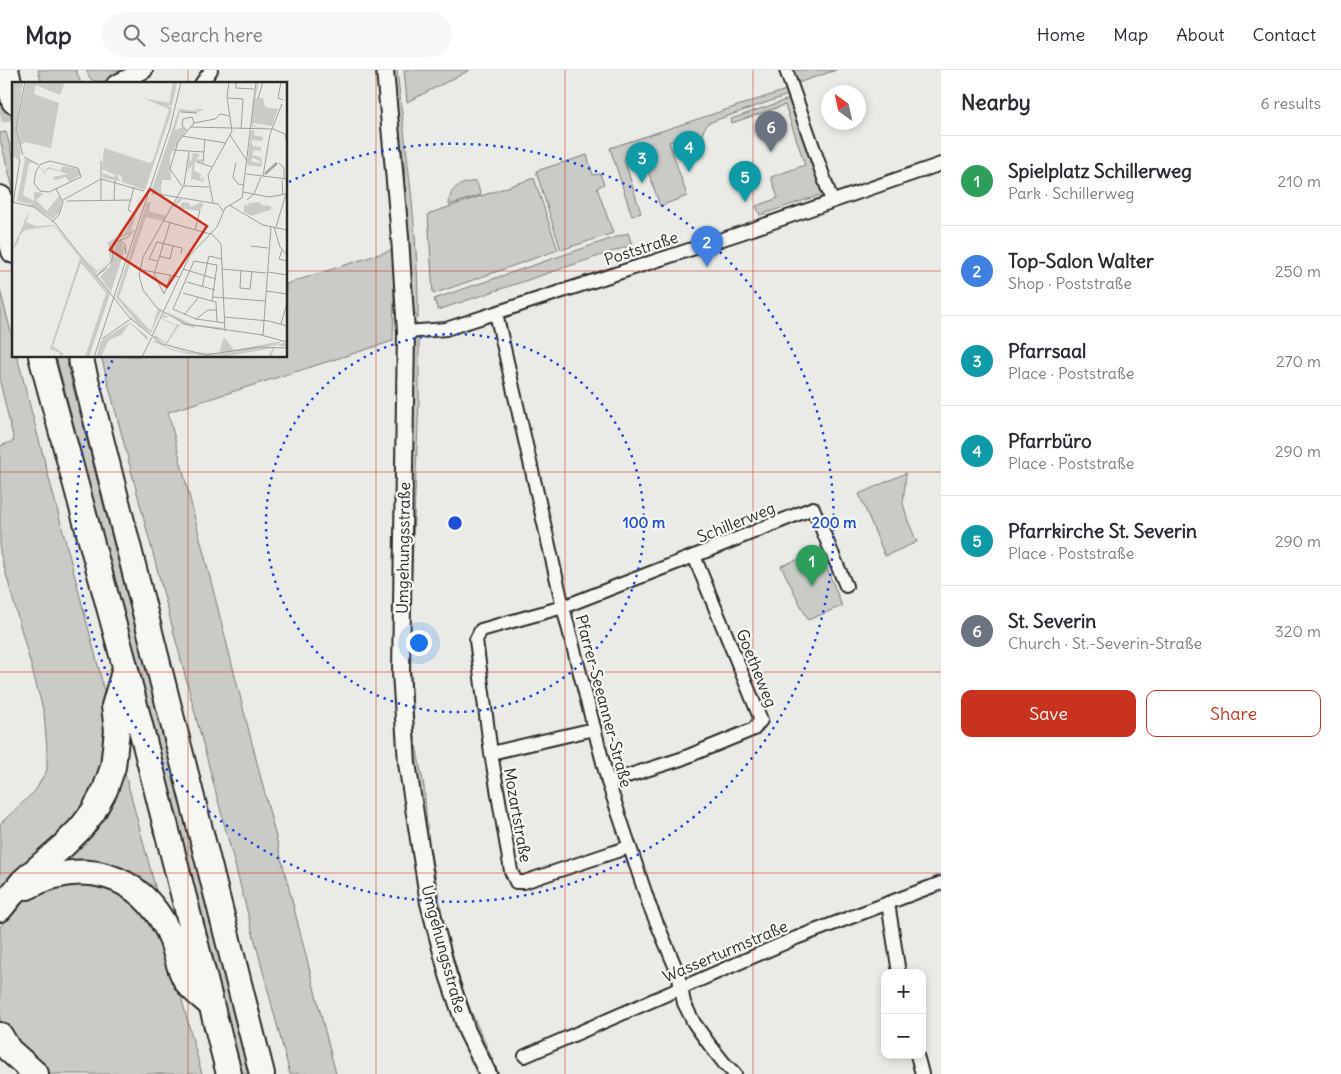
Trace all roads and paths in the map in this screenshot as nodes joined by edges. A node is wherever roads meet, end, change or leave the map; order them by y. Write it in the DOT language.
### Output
graph roads {
  1 [pos="6,70"];
  2 [pos="144,70"];
  3 [pos="211,70"];
  4 [pos="385,70"];
  5 [pos="786,70"];
  6 [pos="119,82"];
  7 [pos="202,82"];
  8 [pos="12,93"];
  9 [pos="941,164"];
  10 [pos="0,198"];
  11 [pos="832,201"];
  12 [pos="12,243"];
  13 [pos="496,313"];
  14 [pos="406,332"];
  15 [pos="43,358"];
  16 [pos="81,358"];
  17 [pos="694,556"];
  18 [pos="846,586"];
  19 [pos="563,607"];
  20 [pos="125,666"];
  21 [pos="594,729"];
  22 [pos="491,753"];
  23 [pos="608,782"];
  24 [pos="629,847"];
  25 [pos="941,884"];
  26 [pos="5,902"];
  27 [pos="888,903"];
  28 [pos="898,969"];
  29 [pos="682,987"];
  30 [pos="211,1005"];
  31 [pos="0,1034"];
  32 [pos="525,1056"];
  33 [pos="918,1059"];
  34 [pos="36,1074"];
  35 [pos="229,1074"];
  36 [pos="262,1074"];
  37 [pos="488,1074"];
  38 [pos="736,1074"];
  39 [pos="922,1074"];
  1 -- 8 [label="highway"];
  2 -- 6 [label="street"];
  3 -- 7 [label="street"];
  4 -- 14 [label="street, Umgehungsstraße"];
  5 -- 11 [label="street"];
  9 -- 11 [label="street, Poststraße"];
  10 -- 12 [label="highway"];
  11 -- 13 [label="street, Poststraße"];
  13 -- 14 [label="street, Poststraße"];
  13 -- 19 [label="street, Pfarrer-Seeanner-Straße"];
  14 -- 37 [label="street, Umgehungsstraße"];
  15 -- 20 [label="highway"];
  16 -- 36 [label="highway"];
  17 -- 18 [label="street, Schillerweg"];
  17 -- 19 [label="street, Schillerweg"];
  17 -- 23 [label="street, Goetheweg"];
  19 -- 21 [label="street, Pfarrer-Seeanner-Straße"];
  19 -- 22 [label="street, Mozartstraße"];
  20 -- 26 [label="highway"];
  20 -- 30 [label="highway"];
  21 -- 22 [label="street, Mozartstraße"];
  21 -- 23 [label="street, Pfarrer-Seeanner-Straße"];
  22 -- 24 [label="street, Mozartstraße"];
  23 -- 24 [label="street, Pfarrer-Seeanner-Straße"];
  24 -- 29 [label="street, Pfarrer-Seeanner-Straße"];
  25 -- 27 [label="street, Wasserturmstraße"];
  26 -- 30 [label="highway"];
  27 -- 28 [label="street"];
  27 -- 29 [label="street, Wasserturmstraße"];
  29 -- 32 [label="street, Wasserturmstraße"];
  29 -- 38 [label="street, Pfarrer-Seeanner-Straße"];
  30 -- 35 [label="highway"];
  31 -- 34 [label="highway"];
  33 -- 39 [label="street"];
}
